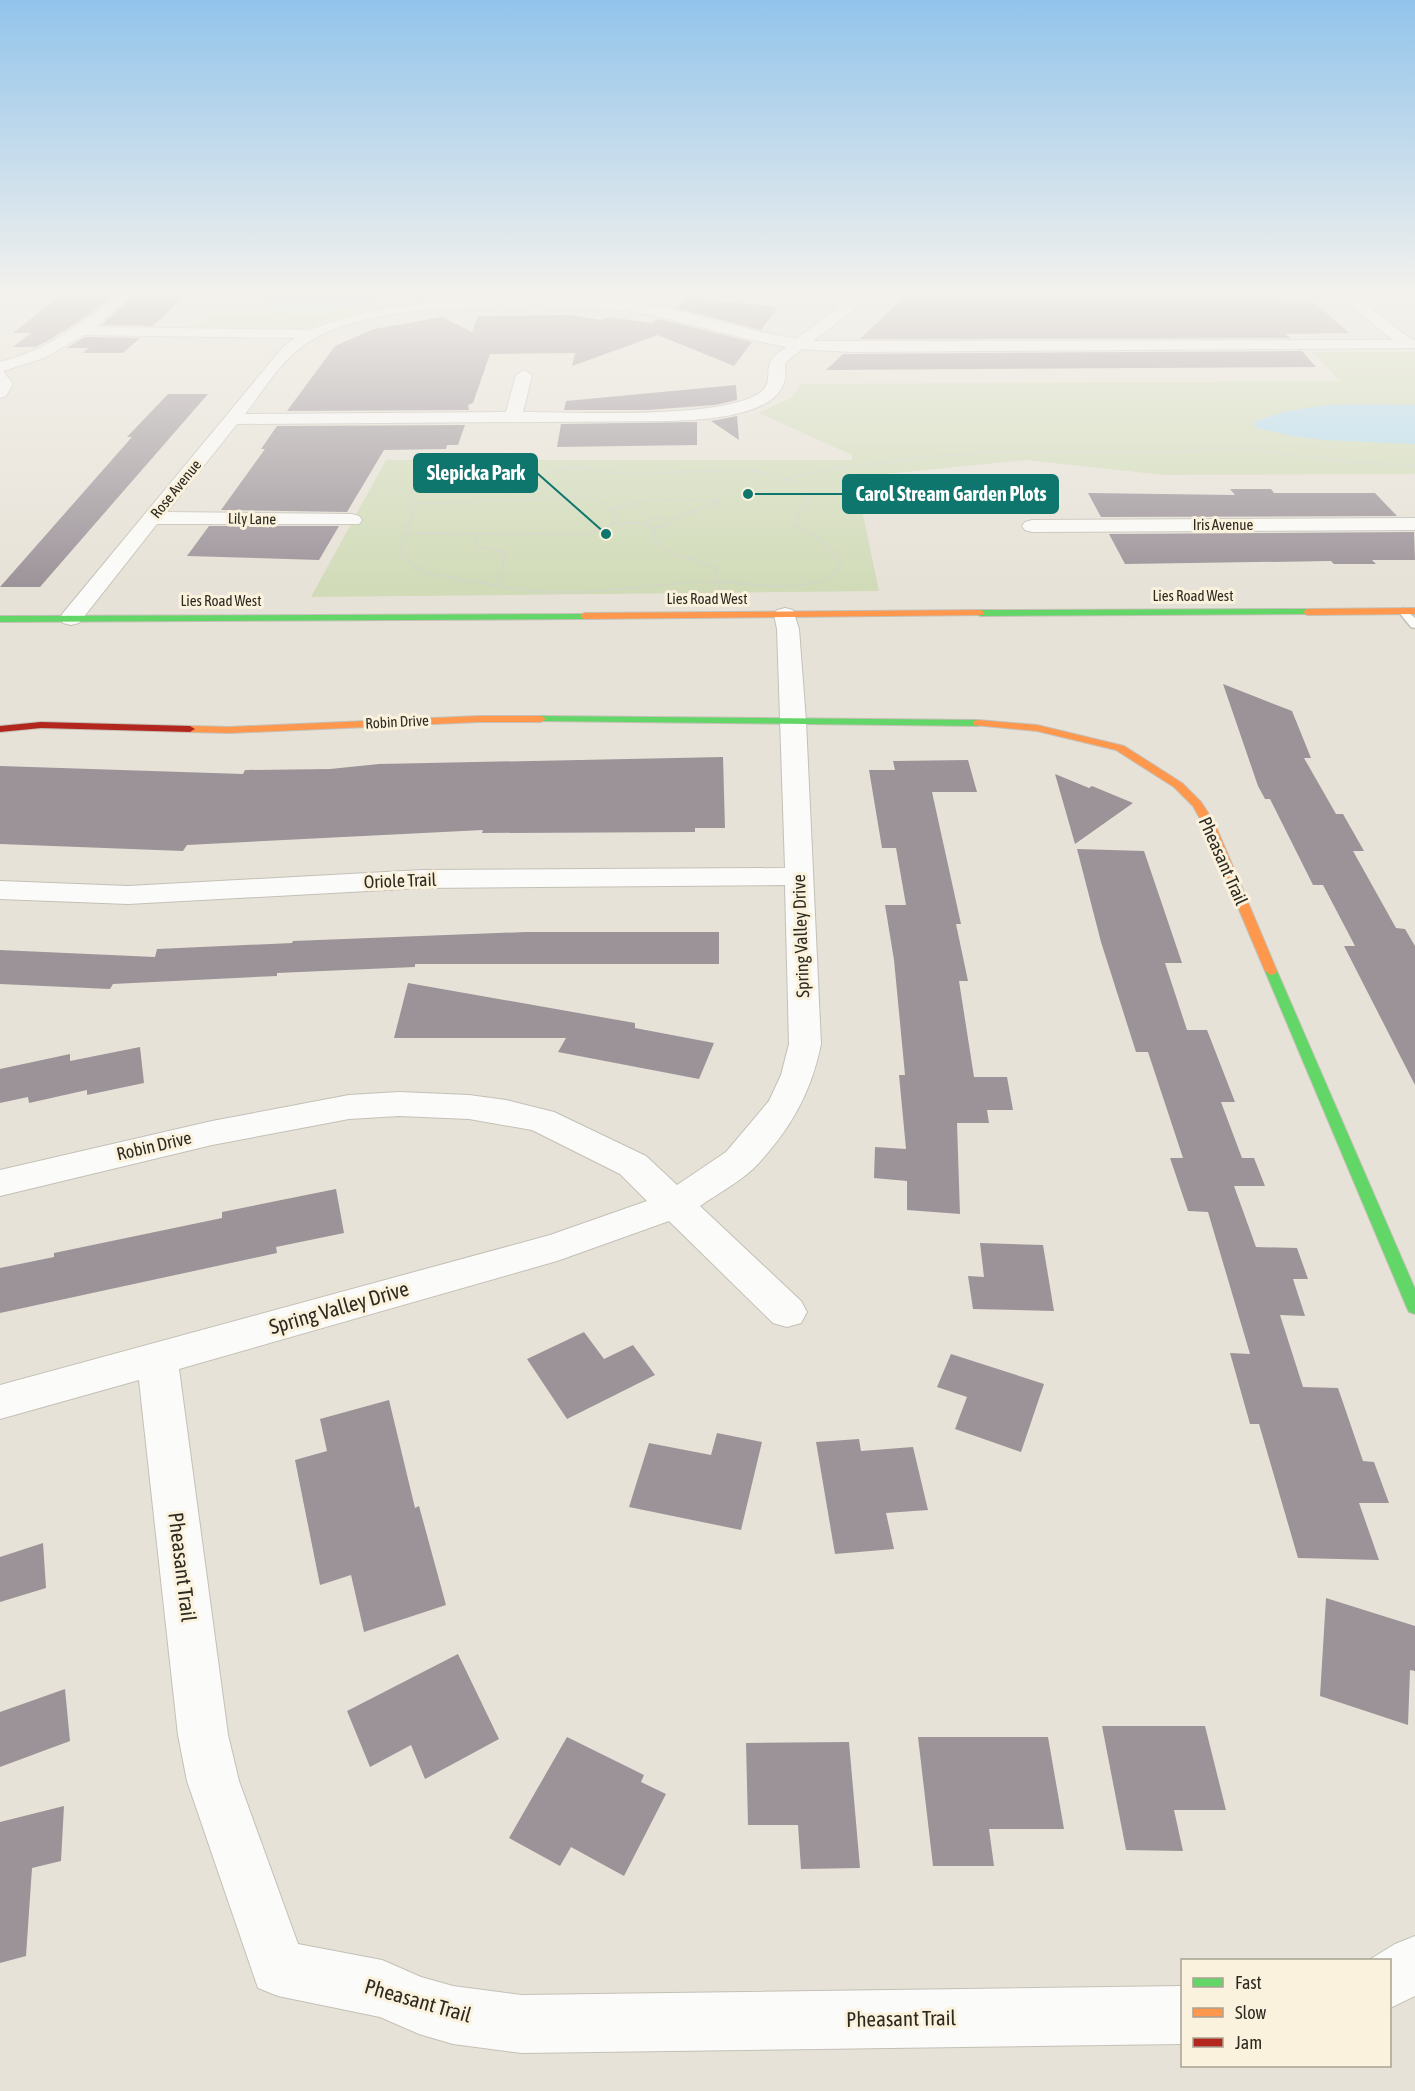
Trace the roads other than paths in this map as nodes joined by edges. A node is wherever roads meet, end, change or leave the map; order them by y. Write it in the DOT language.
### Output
graph roads {
  1 [pos="254,393"];
  2 [pos="519,393"];
  3 [pos="769,393"];
  4 [pos="513,417"];
  5 [pos="233,418"];
  6 [pos="153,518"];
  7 [pos="352,520"];
  8 [pos="1415,524"];
  9 [pos="1032,526"];
  10 [pos="1409,611"];
  11 [pos="785,615"];
  12 [pos="71,618"];
  13 [pos="0,619"];
  14 [pos="1415,625"];
  15 [pos="794,721"];
  16 [pos="0,729"];
  17 [pos="800,876"];
  18 [pos="0,890"];
  19 [pos="0,1183"];
  20 [pos="675,1205"];
  21 [pos="1415,1308"];
  22 [pos="788,1312"];
  23 [pos="157,1359"];
  24 [pos="0,1401"];
  25 [pos="1415,1964"];
  26 [pos="1391,1978"];
  27 [pos="1181,2015"];
  1 -- 5 [label="street, Rose Avenue"];
  2 -- 4 [label="street"];
  3 -- 4 [label="street"];
  4 -- 5 [label="street"];
  5 -- 6 [label="street, Rose Avenue"];
  6 -- 7 [label="street, Lily Lane"];
  6 -- 12 [label="street, Rose Avenue"];
  8 -- 9 [label="street, Iris Avenue"];
  10 -- 11 [label="street, Lies Road West"];
  10 -- 14 [label="lane"];
  11 -- 12 [label="street, Lies Road West"];
  11 -- 15 [label="street, Spring Valley Drive"];
  12 -- 13 [label="street, Lies Road West"];
  15 -- 16 [label="street, Robin Drive"];
  15 -- 17 [label="street, Spring Valley Drive"];
  15 -- 21 [label="street, Pheasant Trail"];
  17 -- 18 [label="street, Oriole Trail"];
  17 -- 20 [label="street, Spring Valley Drive"];
  19 -- 20 [label="street, Robin Drive"];
  20 -- 22 [label="street"];
  20 -- 23 [label="street, Spring Valley Drive"];
  23 -- 24 [label="street, Spring Valley Drive"];
  23 -- 27 [label="street, Pheasant Trail"];
  25 -- 26 [label="street"];
}
